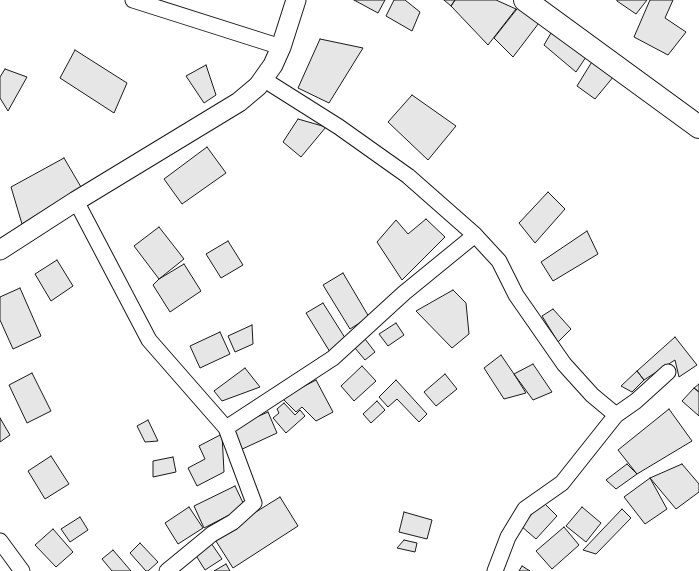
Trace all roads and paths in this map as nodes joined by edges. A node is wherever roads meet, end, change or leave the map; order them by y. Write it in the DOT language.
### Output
graph roads {
  1 [pos="133,0"];
  2 [pos="296,0"];
  3 [pos="525,0"];
  4 [pos="281,47"];
  5 [pos="263,79"];
  6 [pos="699,126"];
  7 [pos="76,201"];
  8 [pos="475,235"];
  9 [pos="0,250"];
  10 [pos="668,372"];
  11 [pos="616,415"];
  12 [pos="226,428"];
  13 [pos="0,541"];
  14 [pos="22,571"];
  15 [pos="167,571"];
  16 [pos="495,571"];
  1 -- 4 [label="street"];
  2 -- 4 [label="street"];
  3 -- 6 [label="main road"];
  4 -- 5 [label="street"];
  5 -- 7 [label="street"];
  5 -- 8 [label="street"];
  7 -- 9 [label="street"];
  7 -- 12 [label="street"];
  8 -- 11 [label="street"];
  8 -- 12 [label="street"];
  10 -- 11 [label="street"];
  11 -- 16 [label="street"];
  12 -- 15 [label="street"];
  13 -- 14 [label="street"];
}
